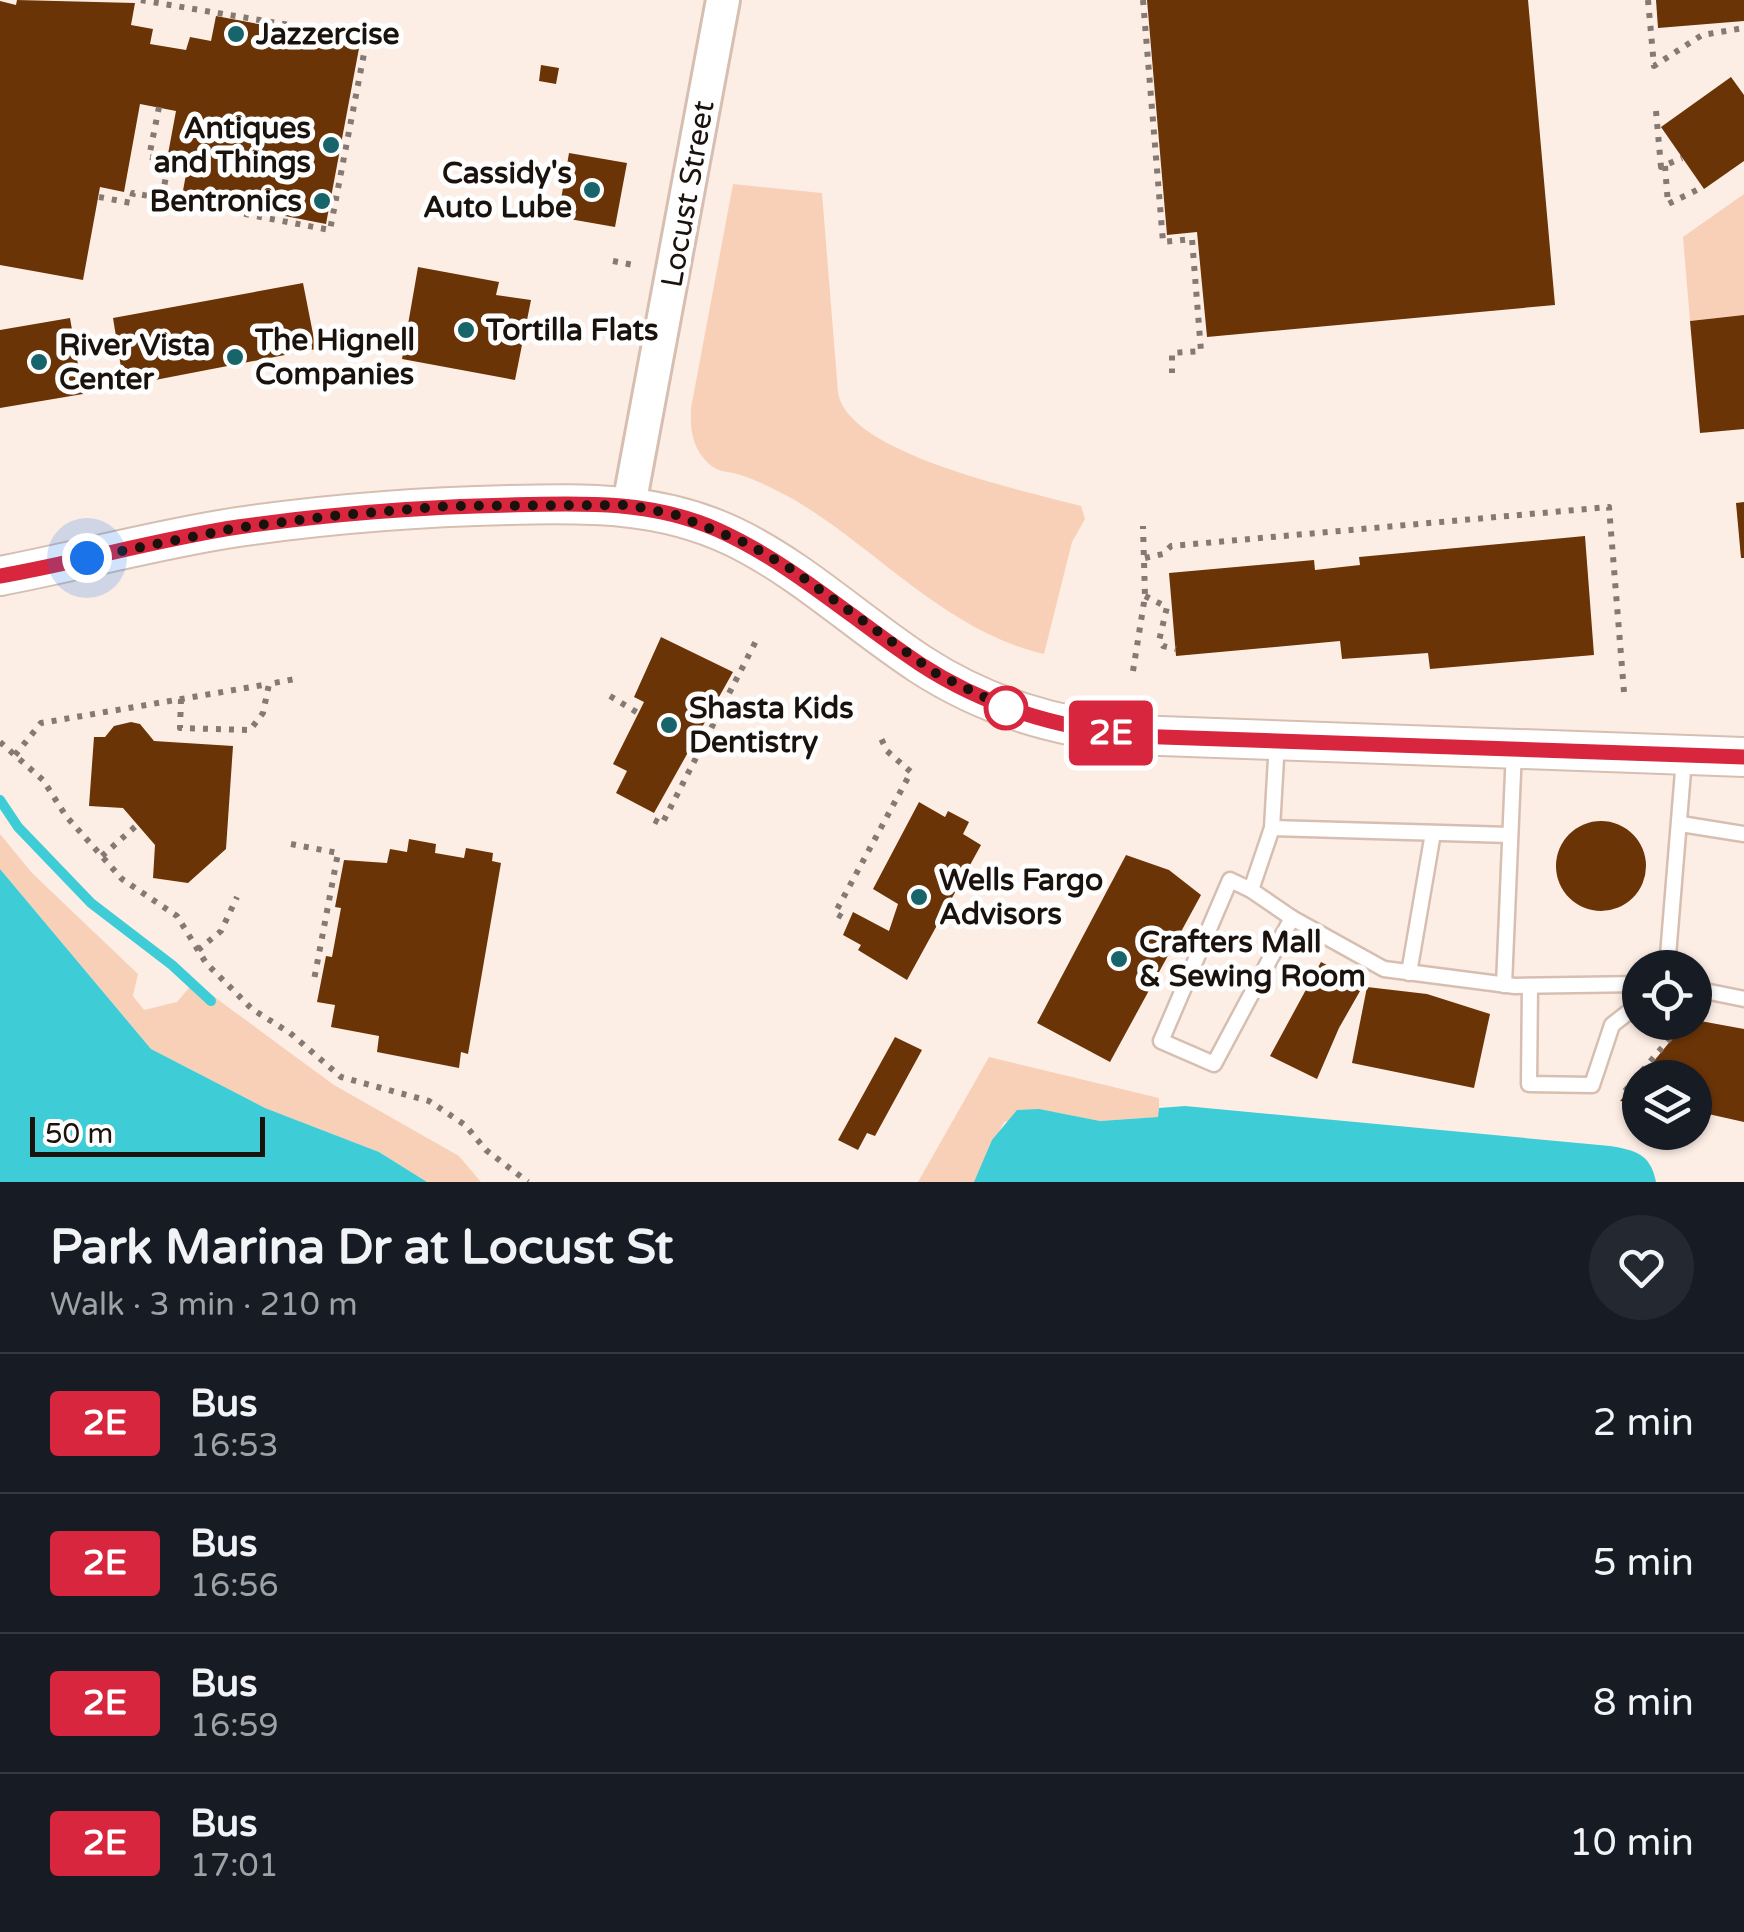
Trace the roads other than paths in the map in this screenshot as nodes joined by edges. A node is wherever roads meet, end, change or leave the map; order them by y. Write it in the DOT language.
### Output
graph roads {
  1 [pos="724,0"];
  2 [pos="629,505"];
  3 [pos="0,576"];
  4 [pos="1277,740"];
  5 [pos="1514,748"];
  6 [pos="1684,755"];
  7 [pos="1744,757"];
  8 [pos="1681,824"];
  9 [pos="1272,828"];
  10 [pos="1433,833"];
  11 [pos="1744,834"];
  12 [pos="1510,835"];
  13 [pos="1251,890"];
  14 [pos="1292,918"];
  15 [pos="1669,950"];
  16 [pos="1409,973"];
  17 [pos="1504,984"];
  18 [pos="1622,984"];
  19 [pos="1530,986"];
  20 [pos="1712,993"];
  21 [pos="1744,1000"];
  22 [pos="1622,1017"];
  1 -- 2 [label="street, Locust Street"];
  2 -- 3 [label="main road"];
  2 -- 4 [label="main road"];
  4 -- 5 [label="main road"];
  4 -- 9 [label="lane"];
  5 -- 6 [label="main road"];
  5 -- 12 [label="lane"];
  6 -- 7 [label="main road"];
  6 -- 8 [label="lane"];
  8 -- 11 [label="lane"];
  8 -- 15 [label="lane"];
  9 -- 10 [label="lane"];
  9 -- 13 [label="lane"];
  10 -- 12 [label="lane"];
  10 -- 16 [label="lane"];
  12 -- 17 [label="lane"];
  13 -- 14 [label="lane"];
  13 -- 14 [label="lane"];
  14 -- 16 [label="lane"];
  16 -- 17 [label="lane"];
  17 -- 19 [label="lane"];
  18 -- 19 [label="lane"];
  19 -- 22 [label="lane"];
  20 -- 21 [label="lane"];
}
